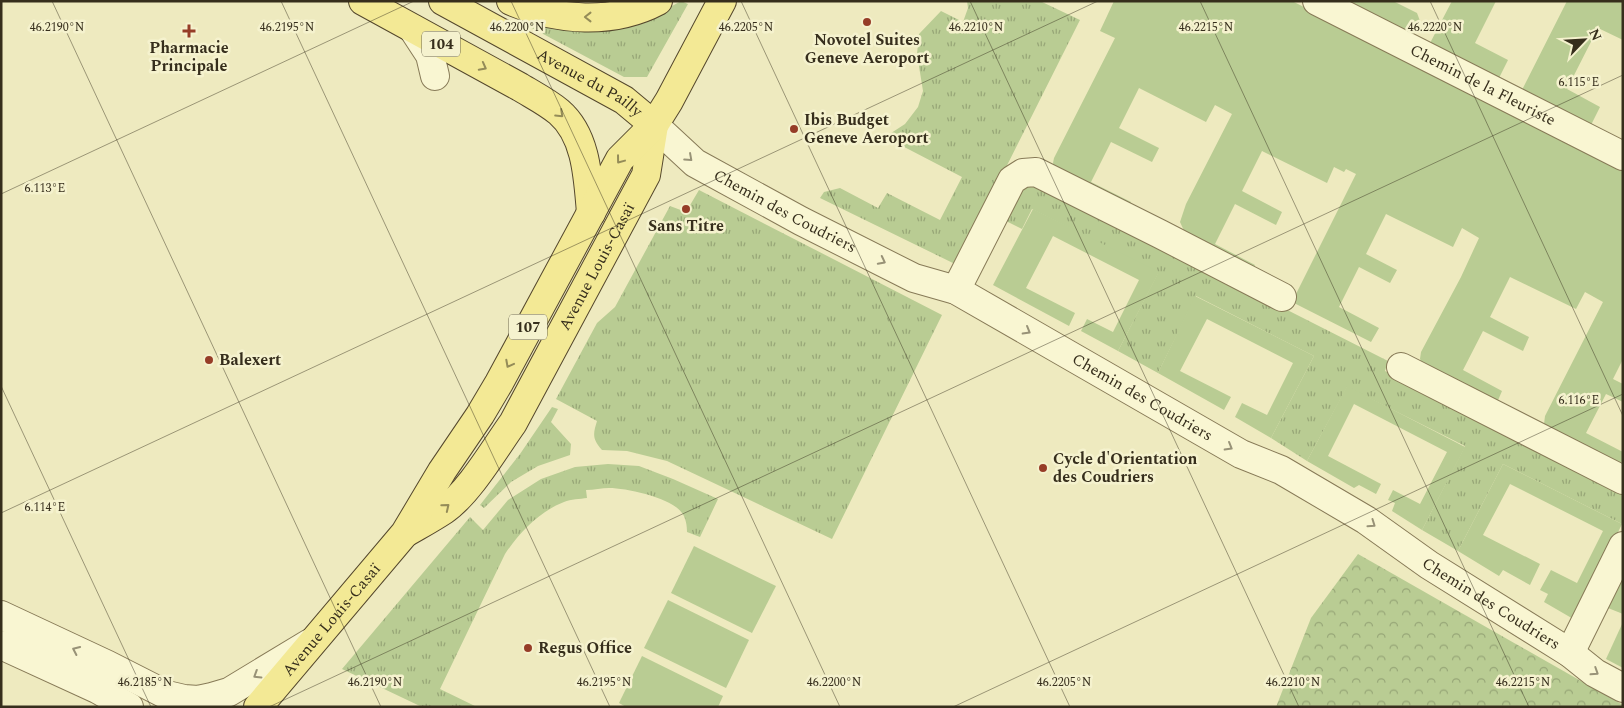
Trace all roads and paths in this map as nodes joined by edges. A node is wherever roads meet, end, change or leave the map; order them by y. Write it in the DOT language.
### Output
graph roads {
  1 [pos="363,1"];
  2 [pos="443,1"];
  3 [pos="511,1"];
  4 [pos="722,1"];
  5 [pos="1317,1"];
  6 [pos="647,6"];
  7 [pos="413,29"];
  8 [pos="435,76"];
  9 [pos="654,125"];
  10 [pos="1623,156"];
  11 [pos="591,212"];
  12 [pos="956,290"];
  13 [pos="1282,297"];
  14 [pos="1401,367"];
  15 [pos="1623,480"];
  16 [pos="405,533"];
  17 [pos="1623,546"];
  18 [pos="1,615"];
  19 [pos="313,641"];
  20 [pos="1,646"];
  21 [pos="1570,653"];
  22 [pos="108,665"];
  23 [pos="1623,688"];
  24 [pos="97,689"];
  25 [pos="129,707"];
  26 [pos="258,707"];
  1 -- 7 [label="main road, 104"];
  2 -- 9 [label="main road, Avenue du Pailly / 104"];
  6 -- 3 [label="main road, one-way"];
  4 -- 9 [label="main road, Avenue Louis-Casaï / 107"];
  5 -- 10 [label="street, Chemin de la Fleuriste"];
  7 -- 8 [label="street"];
  7 -- 11 [label="main road, 104, one-way"];
  9 -- 11 [label="main road, Avenue Louis-Casaï / 107, one-way"];
  9 -- 12 [label="street, Chemin des Coudriers, one-way"];
  16 -- 9 [label="main road, Avenue Louis-Casaï / 107, one-way"];
  11 -- 16 [label="main road, Avenue Louis-Casaï / 107, one-way"];
  12 -- 13 [label="street"];
  12 -- 21 [label="street, Chemin des Coudriers, one-way"];
  14 -- 15 [label="street"];
  16 -- 19 [label="main road, Avenue Louis-Casaï / 107"];
  17 -- 21 [label="street"];
  22 -- 18 [label="street, one-way"];
  19 -- 22 [label="street, one-way"];
  19 -- 26 [label="main road, Avenue Louis-Casaï / 107"];
  20 -- 24 [label="street"];
  21 -- 23 [label="street, Chemin des Coudriers, one-way"];
  22 -- 24 [label="street"];
  24 -- 25 [label="street"];
}
